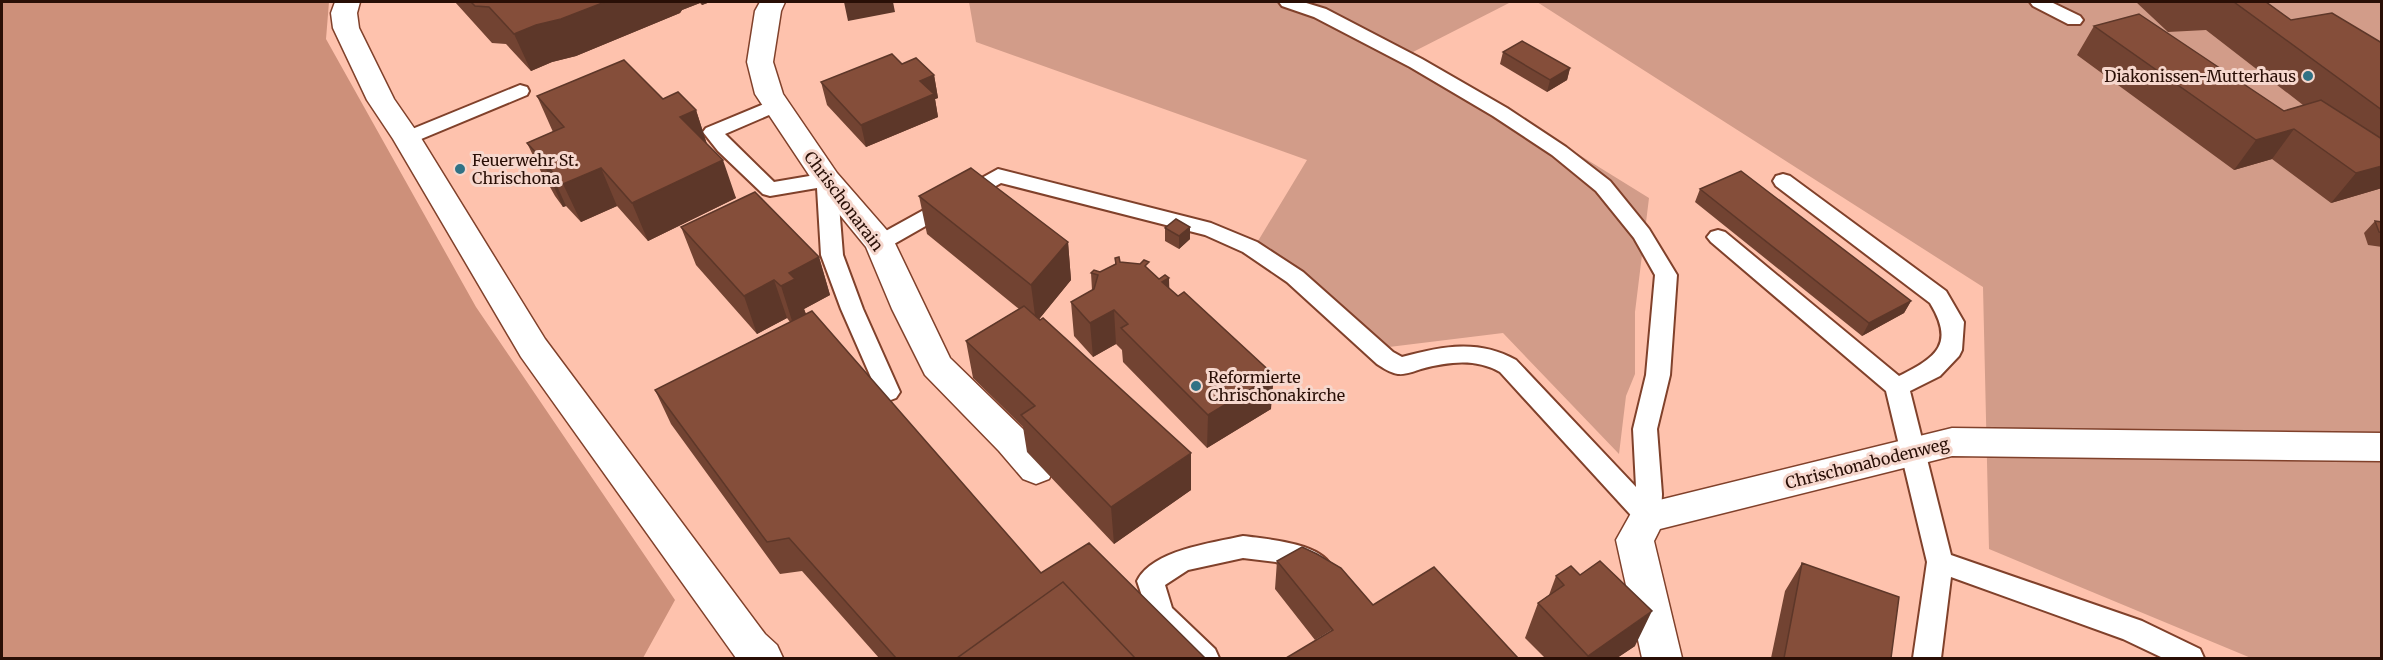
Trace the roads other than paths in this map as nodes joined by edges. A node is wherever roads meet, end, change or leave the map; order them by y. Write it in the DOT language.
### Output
graph roads {
  1 [pos="347,2"];
  2 [pos="772,2"];
  3 [pos="1288,2"];
  4 [pos="2039,2"];
  5 [pos="2073,20"];
  6 [pos="520,91"];
  7 [pos="776,105"];
  8 [pos="407,138"];
  9 [pos="827,180"];
  10 [pos="1783,181"];
  11 [pos="1719,237"];
  12 [pos="880,243"];
  13 [pos="1897,387"];
  14 [pos="888,392"];
  15 [pos="2382,447"];
  16 [pos="1914,451"];
  17 [pos="1036,469"];
  18 [pos="1648,517"];
  19 [pos="1940,562"];
  20 [pos="1335,576"];
  21 [pos="763,658"];
  22 [pos="1204,658"];
  23 [pos="1662,658"];
  24 [pos="1927,658"];
  25 [pos="2190,658"];
  1 -- 8 [label="street"];
  2 -- 7 [label="street, Chrischonarain"];
  3 -- 18 [label="lane"];
  4 -- 5 [label="lane"];
  6 -- 8 [label="lane"];
  7 -- 9 [label="street, Chrischonarain"];
  7 -- 9 [label="lane"];
  8 -- 21 [label="street"];
  9 -- 12 [label="street, Chrischonarain"];
  9 -- 14 [label="lane"];
  10 -- 13 [label="lane"];
  11 -- 13 [label="lane"];
  12 -- 17 [label="street, Chrischonarain"];
  12 -- 18 [label="lane"];
  13 -- 16 [label="lane"];
  15 -- 16 [label="street, Chrischonabodenweg"];
  16 -- 18 [label="street, Chrischonabodenweg"];
  16 -- 19 [label="lane"];
  18 -- 23 [label="street"];
  19 -- 24 [label="lane"];
  19 -- 25 [label="lane"];
  20 -- 22 [label="lane"];
}
